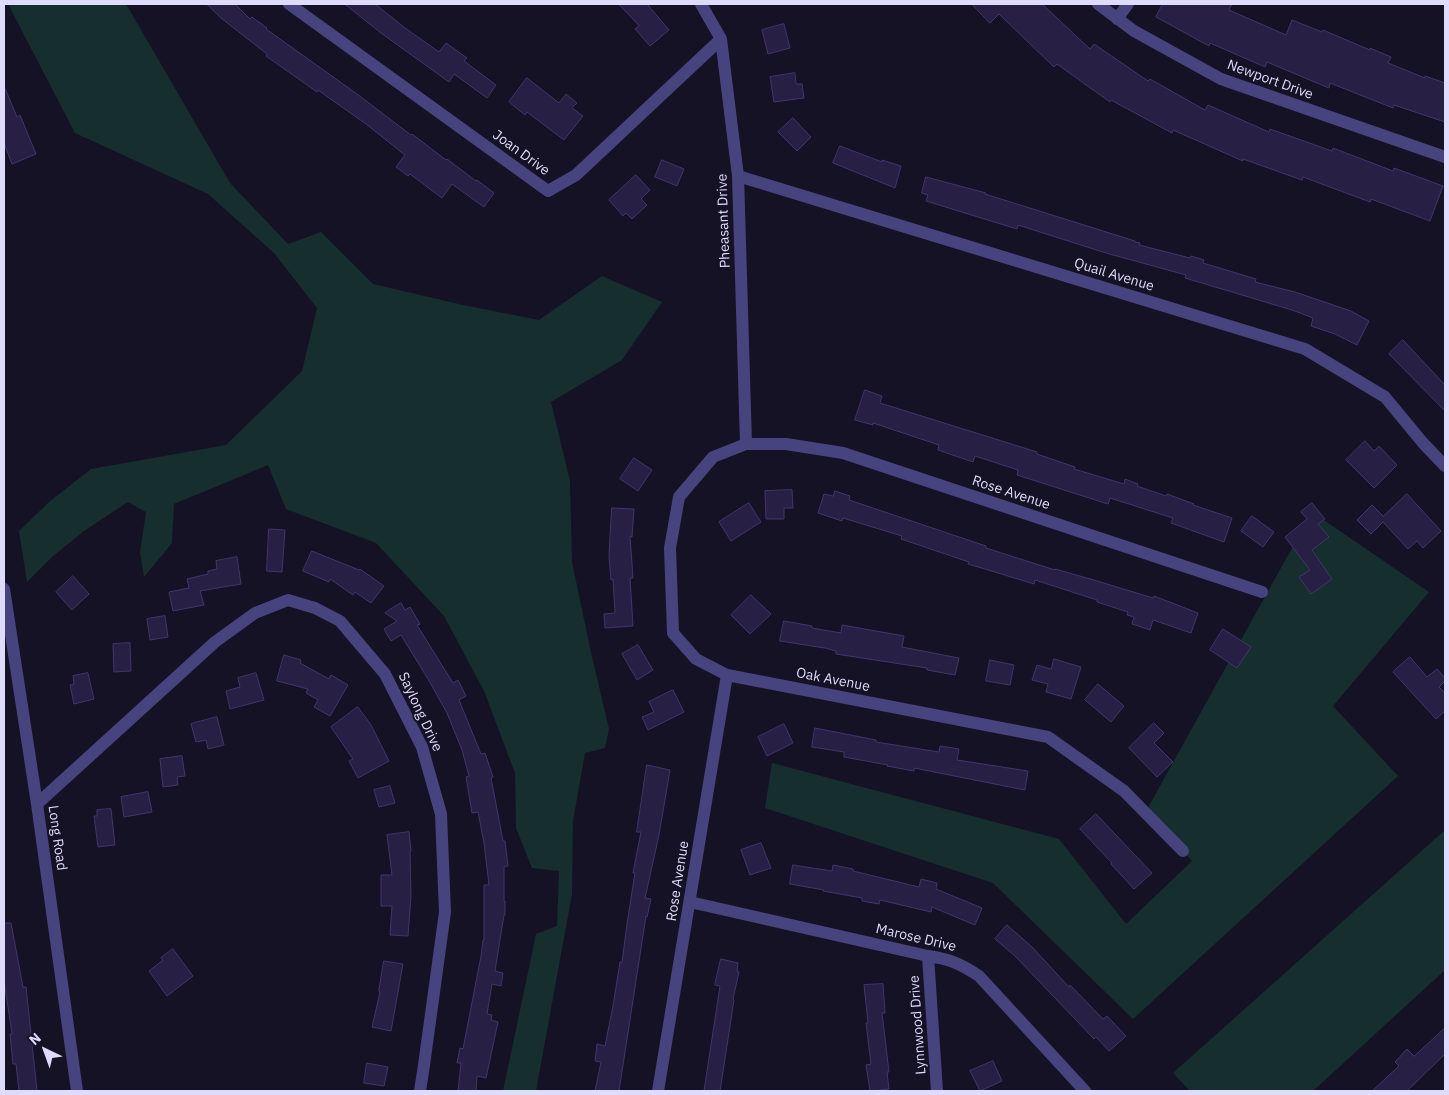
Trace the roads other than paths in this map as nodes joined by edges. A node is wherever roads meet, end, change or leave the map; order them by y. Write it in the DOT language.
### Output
graph roads {
  1 [pos="289,4"];
  2 [pos="701,4"];
  3 [pos="1098,4"];
  4 [pos="1128,4"];
  5 [pos="1117,19"];
  6 [pos="720,38"];
  7 [pos="1445,157"];
  8 [pos="738,176"];
  9 [pos="746,444"];
  10 [pos="1445,466"];
  11 [pos="4,589"];
  12 [pos="1262,592"];
  13 [pos="727,675"];
  14 [pos="37,804"];
  15 [pos="1183,851"];
  16 [pos="690,902"];
  17 [pos="928,956"];
  18 [pos="77,1091"];
  19 [pos="420,1091"];
  20 [pos="658,1091"];
  21 [pos="937,1091"];
  22 [pos="1085,1091"];
  1 -- 6 [label="street, Joan Drive"];
  2 -- 6 [label="street, Pheasant Drive"];
  3 -- 5 [label="street, Newport Drive"];
  4 -- 5 [label="street"];
  5 -- 7 [label="street, Newport Drive"];
  6 -- 8 [label="street, Pheasant Drive"];
  8 -- 9 [label="street, Pheasant Drive"];
  8 -- 10 [label="street, Quail Avenue"];
  9 -- 12 [label="street, Rose Avenue"];
  9 -- 13 [label="street, Oak Avenue"];
  11 -- 14 [label="street, Long Road"];
  13 -- 15 [label="street, Oak Avenue"];
  13 -- 16 [label="street, Rose Avenue"];
  14 -- 18 [label="street, Long Road"];
  14 -- 19 [label="street, Saylong Drive"];
  16 -- 17 [label="street, Marose Drive"];
  16 -- 20 [label="street, Rose Avenue"];
  17 -- 21 [label="street, Lynnwood Drive"];
  17 -- 22 [label="street, Marose Drive"];
}
